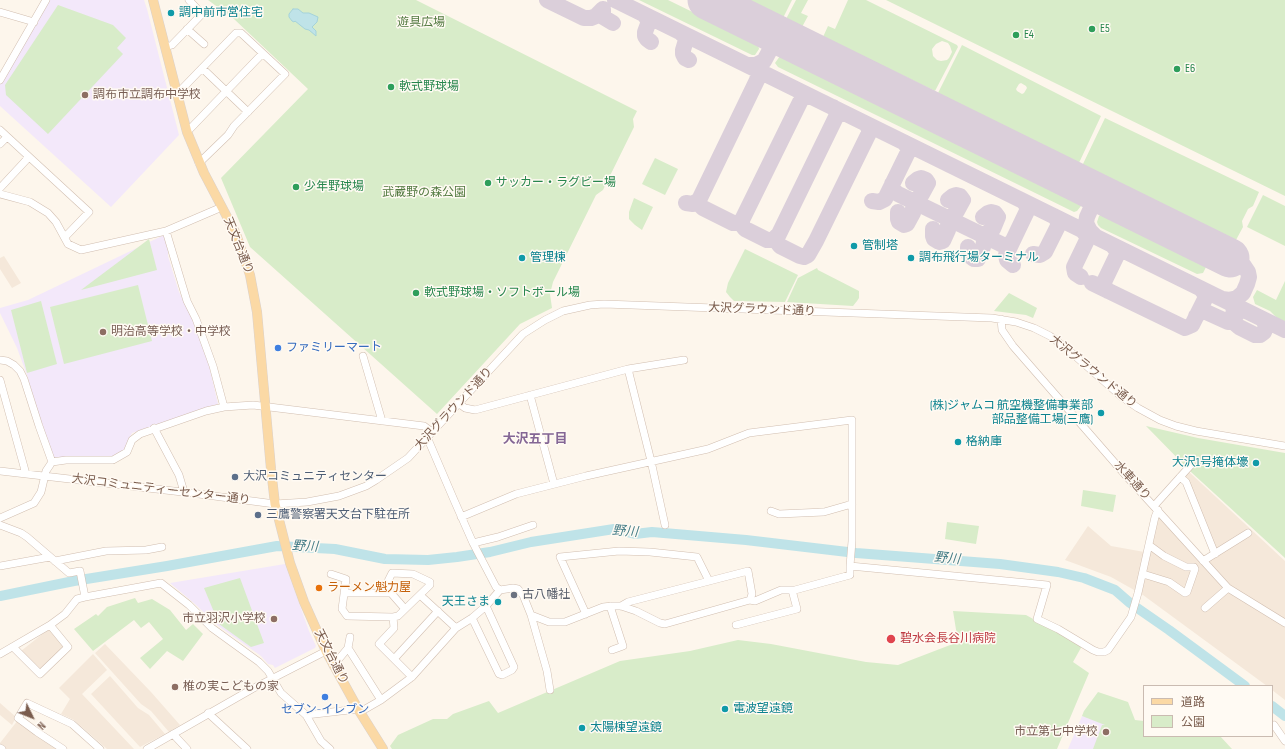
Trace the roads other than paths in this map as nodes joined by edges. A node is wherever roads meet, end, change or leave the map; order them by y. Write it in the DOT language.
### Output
graph roads {
  1 [pos="46,0"];
  2 [pos="152,0"];
  3 [pos="189,0"];
  4 [pos="0,12"];
  5 [pos="34,22"];
  6 [pos="187,29"];
  7 [pos="204,44"];
  8 [pos="165,47"];
  9 [pos="262,54"];
  10 [pos="202,68"];
  11 [pos="0,80"];
  12 [pos="226,91"];
  13 [pos="177,94"];
  14 [pos="248,112"];
  15 [pos="0,130"];
  16 [pos="187,132"];
  17 [pos="7,137"];
  18 [pos="0,144"];
  19 [pos="29,157"];
  20 [pos="199,163"];
  21 [pos="0,188"];
  22 [pos="0,194"];
  23 [pos="222,207"];
  24 [pos="166,231"];
  25 [pos="65,237"];
  26 [pos="1001,319"];
  27 [pos="363,356"];
  28 [pos="0,360"];
  29 [pos="684,360"];
  30 [pos="628,368"];
  31 [pos="0,380"];
  32 [pos="530,395"];
  33 [pos="458,403"];
  34 [pos="224,407"];
  35 [pos="264,407"];
  36 [pos="382,421"];
  37 [pos="154,428"];
  38 [pos="430,435"];
  39 [pos="1285,446"];
  40 [pos="651,461"];
  41 [pos="52,462"];
  42 [pos="1190,466"];
  43 [pos="0,471"];
  44 [pos="26,474"];
  45 [pos="46,477"];
  46 [pos="1180,477"];
  47 [pos="554,484"];
  48 [pos="184,492"];
  49 [pos="276,504"];
  50 [pos="852,504"];
  51 [pos="1156,508"];
  52 [pos="771,511"];
  53 [pos="461,517"];
  54 [pos="0,518"];
  55 [pos="0,525"];
  56 [pos="665,525"];
  57 [pos="533,526"];
  58 [pos="1248,533"];
  59 [pos="473,543"];
  60 [pos="1149,545"];
  61 [pos="162,547"];
  62 [pos="1215,554"];
  63 [pos="52,559"];
  64 [pos="1203,561"];
  65 [pos="0,566"];
  66 [pos="850,566"];
  67 [pos="331,574"];
  68 [pos="1143,574"];
  69 [pos="709,581"];
  70 [pos="1228,588"];
  71 [pos="500,590"];
  72 [pos="792,590"];
  73 [pos="344,593"];
  74 [pos="391,593"];
  75 [pos="420,595"];
  76 [pos="85,596"];
  77 [pos="750,600"];
  78 [pos="486,606"];
  79 [pos="610,606"];
  80 [pos="621,606"];
  81 [pos="1204,608"];
  82 [pos="405,609"];
  83 [pos="438,611"];
  84 [pos="531,614"];
  85 [pos="586,614"];
  86 [pos="392,617"];
  87 [pos="472,618"];
  88 [pos="1285,623"];
  89 [pos="50,625"];
  90 [pos="736,625"];
  91 [pos="456,628"];
  92 [pos="350,637"];
  93 [pos="13,648"];
  94 [pos="348,648"];
  95 [pos="612,650"];
  96 [pos="326,651"];
  97 [pos="0,654"];
  98 [pos="394,659"];
  99 [pos="333,666"];
  100 [pos="412,677"];
  101 [pos="273,678"];
  102 [pos="550,690"];
  103 [pos="381,700"];
  104 [pos="359,711"];
  105 [pos="208,713"];
  106 [pos="306,715"];
  107 [pos="1274,724"];
  108 [pos="174,734"];
  109 [pos="1285,742"];
  110 [pos="63,749"];
  111 [pos="100,749"];
  112 [pos="147,749"];
  113 [pos="187,749"];
  114 [pos="247,749"];
  115 [pos="330,749"];
  116 [pos="383,749"];
  1 -- 5 [label="street"];
  2 -- 8 [label="main road, 天文台通り"];
  3 -- 6 [label="street"];
  4 -- 5 [label="street"];
  5 -- 11 [label="street"];
  6 -- 7 [label="street"];
  6 -- 8 [label="street"];
  8 -- 13 [label="main road, 天文台通り"];
  9 -- 10 [label="street"];
  9 -- 12 [label="street"];
  9 -- 14 [label="street"];
  10 -- 12 [label="street"];
  10 -- 13 [label="street"];
  12 -- 14 [label="street"];
  12 -- 16 [label="street"];
  13 -- 16 [label="main road, 天文台通り"];
  14 -- 20 [label="street"];
  15 -- 17 [label="street"];
  16 -- 20 [label="main road, 天文台通り"];
  17 -- 18 [label="street"];
  17 -- 19 [label="street"];
  19 -- 21 [label="street"];
  19 -- 25 [label="street"];
  20 -- 23 [label="main road, 天文台通り"];
  22 -- 25 [label="street"];
  23 -- 24 [label="street"];
  23 -- 35 [label="main road, 天文台通り"];
  24 -- 25 [label="street"];
  24 -- 34 [label="street"];
  26 -- 33 [label="street, 大沢グラウンド通り"];
  26 -- 39 [label="street, 大沢グラウンド通り"];
  26 -- 51 [label="street, 水車通り"];
  27 -- 36 [label="street"];
  28 -- 41 [label="street"];
  29 -- 30 [label="street"];
  30 -- 32 [label="street"];
  30 -- 40 [label="street"];
  31 -- 44 [label="street"];
  32 -- 33 [label="street"];
  32 -- 47 [label="street"];
  33 -- 38 [label="street, 大沢グラウンド通り"];
  34 -- 35 [label="street"];
  34 -- 37 [label="street"];
  35 -- 36 [label="street"];
  35 -- 49 [label="main road, 天文台通り"];
  36 -- 38 [label="street"];
  37 -- 41 [label="street"];
  37 -- 48 [label="street"];
  38 -- 49 [label="street, 大沢グラウンド通り"];
  38 -- 53 [label="street"];
  40 -- 47 [label="street"];
  40 -- 50 [label="street"];
  40 -- 56 [label="street"];
  41 -- 45 [label="street"];
  42 -- 46 [label="street"];
  43 -- 44 [label="street, 大沢コミュニティーセンター通り"];
  44 -- 45 [label="street, 大沢コミュニティーセンター通り"];
  45 -- 48 [label="street, 大沢コミュニティーセンター通り"];
  45 -- 54 [label="street"];
  46 -- 51 [label="street"];
  46 -- 62 [label="street"];
  47 -- 53 [label="street"];
  48 -- 49 [label="street, 大沢コミュニティーセンター通り"];
  49 -- 96 [label="main road, 天文台通り"];
  50 -- 52 [label="street"];
  50 -- 66 [label="street"];
  51 -- 60 [label="street"];
  51 -- 64 [label="street, 水車通り"];
  53 -- 59 [label="street"];
  55 -- 63 [label="street"];
  57 -- 59 [label="street"];
  58 -- 62 [label="street"];
  59 -- 71 [label="street"];
  60 -- 68 [label="street"];
  60 -- 68 [label="street"];
  61 -- 63 [label="street"];
  62 -- 64 [label="street"];
  63 -- 65 [label="street"];
  63 -- 76 [label="street"];
  64 -- 70 [label="street, 水車通り"];
  66 -- 68 [label="street"];
  66 -- 72 [label="street"];
  67 -- 73 [label="street"];
  69 -- 77 [label="street"];
  69 -- 80 [label="street"];
  69 -- 85 [label="street"];
  70 -- 81 [label="street"];
  70 -- 88 [label="street, 水車通り"];
  71 -- 78 [label="street"];
  71 -- 84 [label="street"];
  72 -- 77 [label="street"];
  72 -- 90 [label="street"];
  73 -- 74 [label="street"];
  73 -- 86 [label="street"];
  74 -- 75 [label="street"];
  74 -- 82 [label="street"];
  75 -- 82 [label="street"];
  75 -- 83 [label="street"];
  76 -- 89 [label="street"];
  76 -- 101 [label="street"];
  77 -- 80 [label="street"];
  78 -- 87 [label="street"];
  78 -- 87 [label="street"];
  79 -- 80 [label="street"];
  79 -- 85 [label="street"];
  79 -- 95 [label="street"];
  82 -- 86 [label="street"];
  83 -- 91 [label="street"];
  83 -- 98 [label="street"];
  84 -- 85 [label="street"];
  84 -- 102 [label="street"];
  86 -- 98 [label="street"];
  87 -- 91 [label="street"];
  89 -- 93 [label="street"];
  89 -- 93 [label="street"];
  91 -- 100 [label="street"];
  92 -- 94 [label="street"];
  93 -- 97 [label="street"];
  94 -- 99 [label="street"];
  94 -- 103 [label="street"];
  96 -- 99 [label="main road, 天文台通り"];
  96 -- 101 [label="street"];
  98 -- 100 [label="street"];
  99 -- 104 [label="main road, 天文台通り"];
  100 -- 103 [label="street"];
  101 -- 105 [label="street"];
  101 -- 106 [label="street"];
  103 -- 104 [label="street"];
  104 -- 106 [label="street"];
  104 -- 116 [label="main road, 天文台通り"];
  105 -- 108 [label="street"];
  105 -- 114 [label="street"];
  106 -- 115 [label="street"];
  107 -- 109 [label="street"];
  108 -- 112 [label="street"];
  108 -- 113 [label="street"];
  110 -- 111 [label="street"];
}
